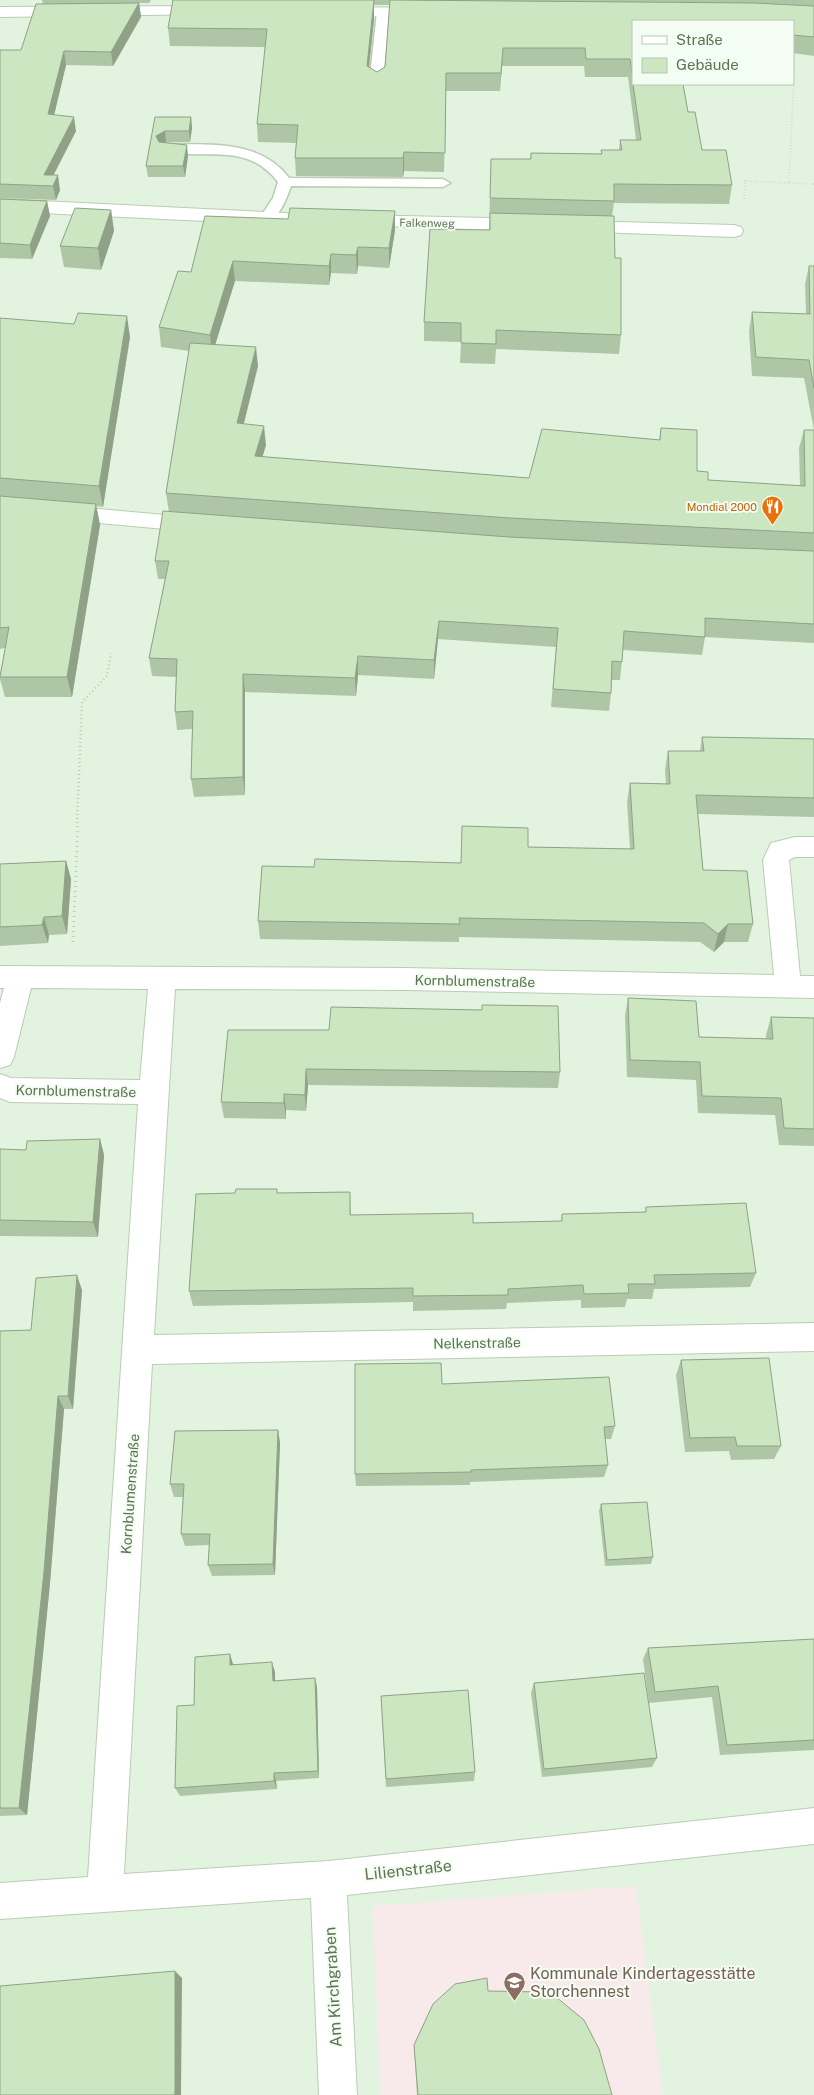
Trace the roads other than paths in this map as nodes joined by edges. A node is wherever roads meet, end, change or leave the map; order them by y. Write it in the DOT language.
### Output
graph roads {
  1 [pos="228,11"];
  2 [pos="325,12"];
  3 [pos="383,12"];
  4 [pos="6,13"];
  5 [pos="446,13"];
  6 [pos="376,85"];
  7 [pos="166,148"];
  8 [pos="285,182"];
  9 [pos="443,183"];
  10 [pos="0,205"];
  11 [pos="266,219"];
  12 [pos="306,220"];
  13 [pos="346,221"];
  14 [pos="734,231"];
  15 [pos="0,507"];
  16 [pos="215,526"];
  17 [pos="814,847"];
  18 [pos="10,977"];
  19 [pos="162,979"];
  20 [pos="788,987"];
  21 [pos="814,987"];
  22 [pos="0,1057"];
  23 [pos="0,1086"];
  24 [pos="153,1092"];
  25 [pos="814,1336"];
  26 [pos="139,1350"];
  27 [pos="814,1826"];
  28 [pos="328,1879"];
  29 [pos="105,1895"];
  30 [pos="0,1901"];
  31 [pos="338,2095"];
  1 -- 4 [label="street"];
  2 -- 3 [label="street"];
  3 -- 5 [label="street"];
  3 -- 6 [label="lane"];
  7 -- 8 [label="lane"];
  8 -- 9 [label="lane"];
  8 -- 11 [label="lane"];
  10 -- 11 [label="street"];
  11 -- 12 [label="street"];
  13 -- 14 [label="street, Falkenweg"];
  15 -- 16 [label="street"];
  17 -- 20 [label="street"];
  18 -- 19 [label="street, Kornblumenstraße"];
  18 -- 22 [label="street, Kornblumenstraße"];
  19 -- 20 [label="street, Kornblumenstraße"];
  19 -- 24 [label="street, Kornblumenstraße"];
  20 -- 21 [label="street, Kornblumenstraße"];
  23 -- 24 [label="street, Kornblumenstraße"];
  24 -- 26 [label="street, Kornblumenstraße"];
  25 -- 26 [label="street, Nelkenstraße"];
  26 -- 29 [label="street, Kornblumenstraße"];
  27 -- 28 [label="street, Lilienstraße"];
  28 -- 29 [label="street, Lilienstraße"];
  28 -- 31 [label="street, Am Kirchgraben"];
  29 -- 30 [label="street, Lilienstraße"];
}
